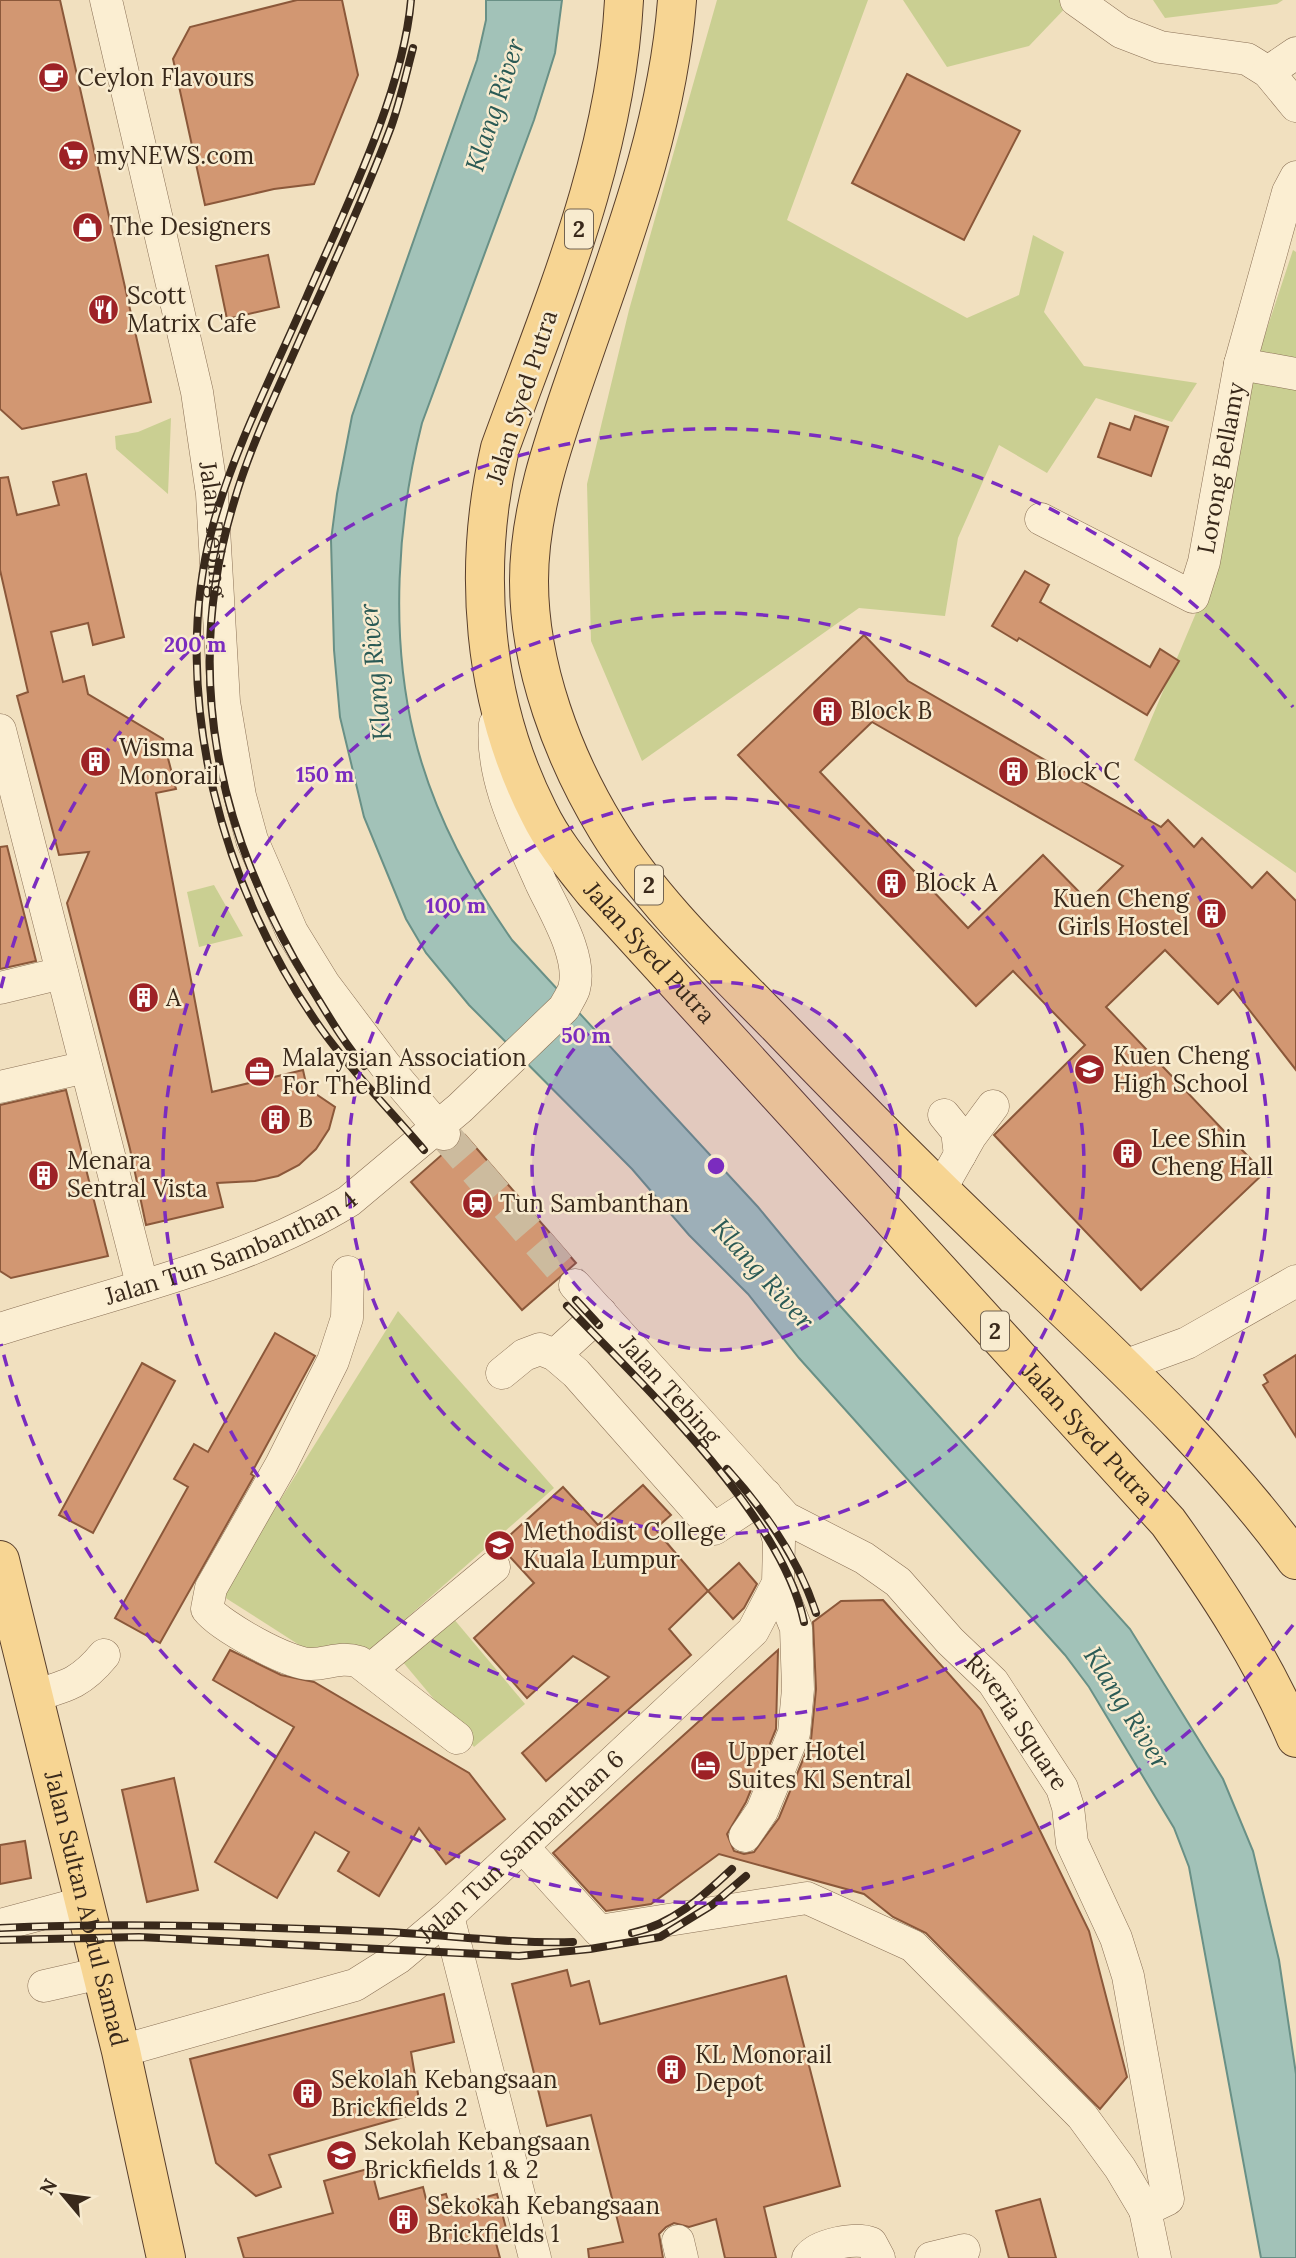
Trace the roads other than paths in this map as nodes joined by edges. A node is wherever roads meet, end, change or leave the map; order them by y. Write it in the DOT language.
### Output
graph roads {
  1 [pos="106,0"];
  2 [pos="624,0"];
  3 [pos="677,0"];
  4 [pos="1076,0"];
  5 [pos="1296,53"];
  6 [pos="1268,72"];
  7 [pos="1296,106"];
  8 [pos="1296,177"];
  9 [pos="1240,365"];
  10 [pos="1296,374"];
  11 [pos="1041,519"];
  12 [pos="498,695"];
  13 [pos="0,730"];
  14 [pos="62,973"];
  15 [pos="0,988"];
  16 [pos="83,1084"];
  17 [pos="0,1087"];
  18 [pos="993,1106"];
  19 [pos="944,1115"];
  20 [pos="447,1123"];
  21 [pos="960,1155"];
  22 [pos="940,1190"];
  23 [pos="348,1272"];
  24 [pos="1296,1281"];
  25 [pos="142,1284"];
  26 [pos="575,1284"];
  27 [pos="601,1313"];
  28 [pos="0,1329"];
  29 [pos="555,1355"];
  30 [pos="502,1373"];
  31 [pos="1137,1379"];
  32 [pos="766,1495"];
  33 [pos="1284,1525"];
  34 [pos="0,1560"];
  35 [pos="1296,1560"];
  36 [pos="494,1567"];
  37 [pos="778,1583"];
  38 [pos="6,1613"];
  39 [pos="104,1655"];
  40 [pos="370,1670"];
  41 [pos="1285,1684"];
  42 [pos="33,1696"];
  43 [pos="457,1738"];
  44 [pos="1296,1738"];
  45 [pos="745,1836"];
  46 [pos="523,1847"];
  47 [pos="82,1903"];
  48 [pos="448,1916"];
  49 [pos="0,1925"];
  50 [pos="101,1973"];
  51 [pos="44,1986"];
  52 [pos="121,2051"];
  53 [pos="1145,2210"];
  54 [pos="964,2249"];
  55 [pos="166,2258"];
  56 [pos="535,2258"];
  57 [pos="808,2258"];
  58 [pos="878,2258"];
  59 [pos="931,2258"];
  60 [pos="1156,2258"];
  1 -- 20 [label="street, Jalan Tebing"];
  2 -- 12 [label="main road, Jalan Syed Putra / 2"];
  3 -- 22 [label="main road, Jalan Syed Putra / 2"];
  4 -- 6 [label="street"];
  5 -- 6 [label="street"];
  6 -- 7 [label="street"];
  8 -- 9 [label="street, Lorong Bellamy"];
  9 -- 10 [label="street"];
  9 -- 11 [label="street, Lorong Bellamy"];
  12 -- 20 [label="street, Jalan Tun Sambanthan 4"];
  12 -- 41 [label="main road, Jalan Syed Putra / 2"];
  13 -- 14 [label="street"];
  14 -- 15 [label="street"];
  14 -- 16 [label="street"];
  16 -- 17 [label="street"];
  16 -- 25 [label="street"];
  18 -- 21 [label="street"];
  19 -- 21 [label="street"];
  20 -- 25 [label="street, Jalan Tun Sambanthan 4"];
  21 -- 22 [label="street"];
  22 -- 31 [label="main road, Jalan Syed Putra / 2"];
  23 -- 40 [label="street"];
  24 -- 31 [label="street"];
  25 -- 28 [label="street, Jalan Tun Sambanthan 4"];
  26 -- 27 [label="street, Jalan Tebing"];
  27 -- 29 [label="street"];
  27 -- 32 [label="street, Jalan Tebing"];
  29 -- 30 [label="street"];
  29 -- 32 [label="street"];
  31 -- 33 [label="main road, Jalan Syed Putra / 2"];
  32 -- 37 [label="street, Jalan Tun Sambanthan 6"];
  32 -- 53 [label="street, Riveria Square"];
  33 -- 35 [label="main road, Jalan Syed Putra / 2"];
  34 -- 38 [label="main road, Jalan Sultan Abdul Samad"];
  36 -- 40 [label="street"];
  37 -- 45 [label="street"];
  37 -- 46 [label="street, Jalan Tun Sambanthan 6"];
  38 -- 42 [label="main road, Jalan Sultan Abdul Samad"];
  39 -- 42 [label="street"];
  40 -- 43 [label="street"];
  41 -- 44 [label="main road, Jalan Syed Putra / 2"];
  42 -- 47 [label="main road, Jalan Sultan Abdul Samad"];
  46 -- 48 [label="street, Jalan Tun Sambanthan 6"];
  46 -- 53 [label="street"];
  47 -- 49 [label="street"];
  47 -- 50 [label="main road, Jalan Sultan Abdul Samad"];
  48 -- 52 [label="street, Jalan Tun Sambanthan 6"];
  48 -- 56 [label="street"];
  50 -- 51 [label="street"];
  50 -- 52 [label="main road, Jalan Sultan Abdul Samad"];
  52 -- 55 [label="main road, Jalan Sultan Abdul Samad"];
  53 -- 60 [label="street"];
  54 -- 59 [label="street"];
  57 -- 58 [label="street"];
}
